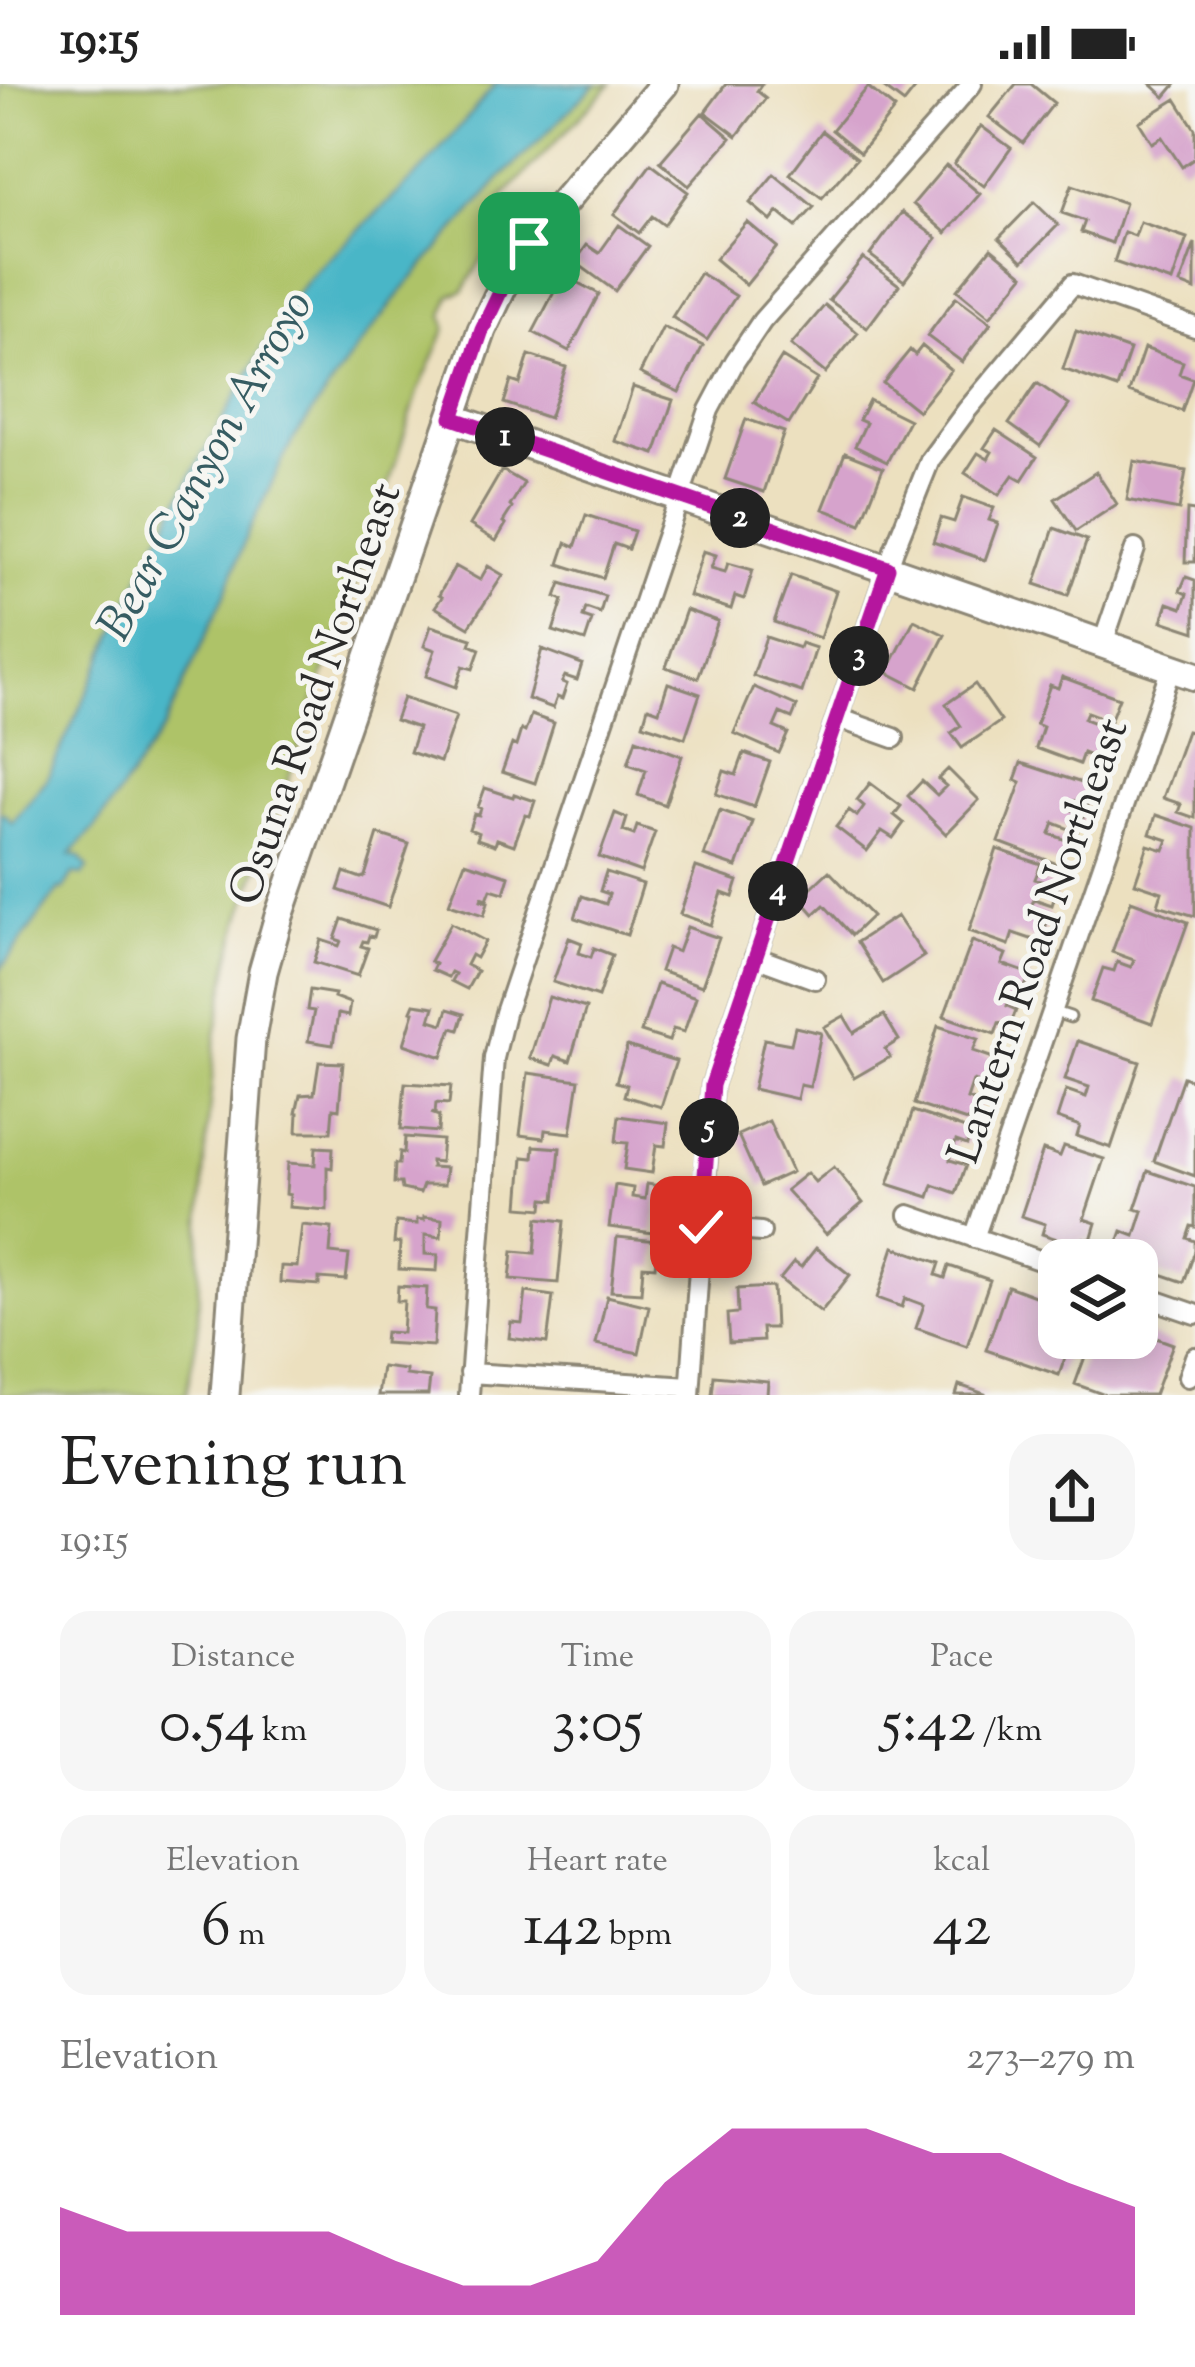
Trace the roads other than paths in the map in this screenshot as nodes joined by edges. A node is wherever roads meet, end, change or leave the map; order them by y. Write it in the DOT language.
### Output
graph roads {
  1 [pos="664,84"];
  2 [pos="972,84"];
  3 [pos="1195,327"];
  4 [pos="452,418"];
  5 [pos="679,497"];
  6 [pos="1135,549"];
  7 [pos="888,568"];
  8 [pos="1103,643"];
  9 [pos="1183,672"];
  10 [pos="838,718"];
  11 [pos="894,738"];
  12 [pos="755,957"];
  13 [pos="815,979"];
  14 [pos="909,1215"];
  15 [pos="701,1227"];
  16 [pos="761,1232"];
  17 [pos="974,1238"];
  18 [pos="1038,1260"];
  19 [pos="1158,1301"];
  20 [pos="1195,1314"];
  21 [pos="1195,1357"];
  22 [pos="470,1373"];
  23 [pos="1188,1377"];
  24 [pos="690,1391"];
  25 [pos="225,1395"];
  26 [pos="469,1395"];
  1 -- 4 [label="street, Osuna Road Northeast"];
  2 -- 5 [label="street"];
  3 -- 7 [label="street"];
  4 -- 5 [label="street"];
  4 -- 25 [label="street, Osuna Road Northeast"];
  5 -- 7 [label="street"];
  5 -- 22 [label="street"];
  6 -- 8 [label="street"];
  7 -- 8 [label="street"];
  7 -- 10 [label="street"];
  8 -- 9 [label="street"];
  9 -- 17 [label="street, Lantern Road Northeast"];
  10 -- 11 [label="street"];
  10 -- 12 [label="street"];
  12 -- 13 [label="street"];
  12 -- 15 [label="street"];
  14 -- 17 [label="street"];
  15 -- 16 [label="street"];
  15 -- 24 [label="street"];
  17 -- 18 [label="street"];
  19 -- 20 [label="street"];
  21 -- 23 [label="street"];
  22 -- 24 [label="street"];
  22 -- 26 [label="street"];
}
